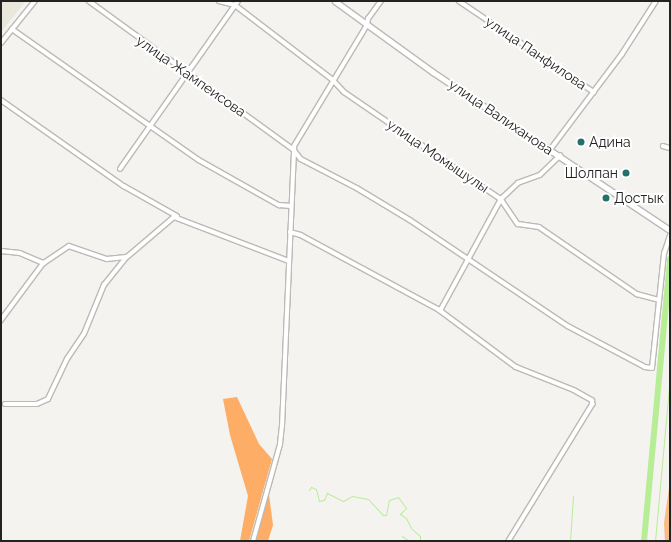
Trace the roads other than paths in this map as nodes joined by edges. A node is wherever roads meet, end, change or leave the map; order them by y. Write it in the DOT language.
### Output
graph roads {
  1 [pos="35,1"];
  2 [pos="89,1"];
  3 [pos="219,1"];
  4 [pos="238,1"];
  5 [pos="335,1"];
  6 [pos="381,1"];
  7 [pos="459,1"];
  8 [pos="656,1"];
  9 [pos="235,5"];
  10 [pos="367,25"];
  11 [pos="12,29"];
  12 [pos="1,43"];
  13 [pos="186,74"];
  14 [pos="333,80"];
  15 [pos="594,92"];
  16 [pos="1,100"];
  17 [pos="149,124"];
  18 [pos="663,146"];
  19 [pos="670,148"];
  20 [pos="294,150"];
  21 [pos="550,150"];
  22 [pos="560,156"];
  23 [pos="120,169"];
  24 [pos="501,199"];
  25 [pos="291,206"];
  26 [pos="177,216"];
  27 [pos="670,230"];
  28 [pos="290,232"];
  29 [pos="670,236"];
  30 [pos="1,251"];
  31 [pos="127,257"];
  32 [pos="468,260"];
  33 [pos="289,261"];
  34 [pos="44,264"];
  35 [pos="659,300"];
  36 [pos="440,311"];
  37 [pos="1,320"];
  38 [pos="4,404"];
  39 [pos="253,541"];
  40 [pos="509,541"];
  1 -- 11 [label="street"];
  2 -- 13 [label="street, улица Жампеисова"];
  3 -- 9 [label="street, улица Момышулы"];
  4 -- 9 [label="street"];
  5 -- 10 [label="main road, улица Валиханова"];
  6 -- 10 [label="street"];
  7 -- 15 [label="street, улица Панфилова"];
  8 -- 15 [label="street"];
  9 -- 13 [label="street"];
  9 -- 14 [label="street, улица Момышулы"];
  10 -- 14 [label="street"];
  10 -- 21 [label="main road, улица Валиханова"];
  11 -- 12 [label="street"];
  11 -- 17 [label="street"];
  13 -- 17 [label="street"];
  13 -- 20 [label="street, улица Жампеисова"];
  14 -- 20 [label="street"];
  14 -- 24 [label="street, улица Момышулы"];
  15 -- 21 [label="street"];
  16 -- 26 [label="street"];
  17 -- 23 [label="street"];
  17 -- 25 [label="street"];
  18 -- 19 [label="street"];
  20 -- 25 [label="street"];
  20 -- 32 [label="street, улица Жампеисова"];
  21 -- 22 [label="main road, улица Валиханова"];
  22 -- 24 [label="street"];
  22 -- 27 [label="main road, улица Валиханова"];
  24 -- 32 [label="street"];
  24 -- 35 [label="street, улица Момышулы"];
  25 -- 28 [label="street"];
  26 -- 31 [label="street"];
  26 -- 33 [label="street"];
  28 -- 33 [label="street"];
  28 -- 36 [label="street"];
  29 -- 35 [label="street"];
  30 -- 34 [label="street"];
  31 -- 34 [label="street"];
  31 -- 38 [label="street"];
  32 -- 35 [label="street, улица Жампеисова"];
  32 -- 36 [label="street"];
  33 -- 39 [label="street"];
  34 -- 37 [label="street"];
  36 -- 40 [label="street"];
}
